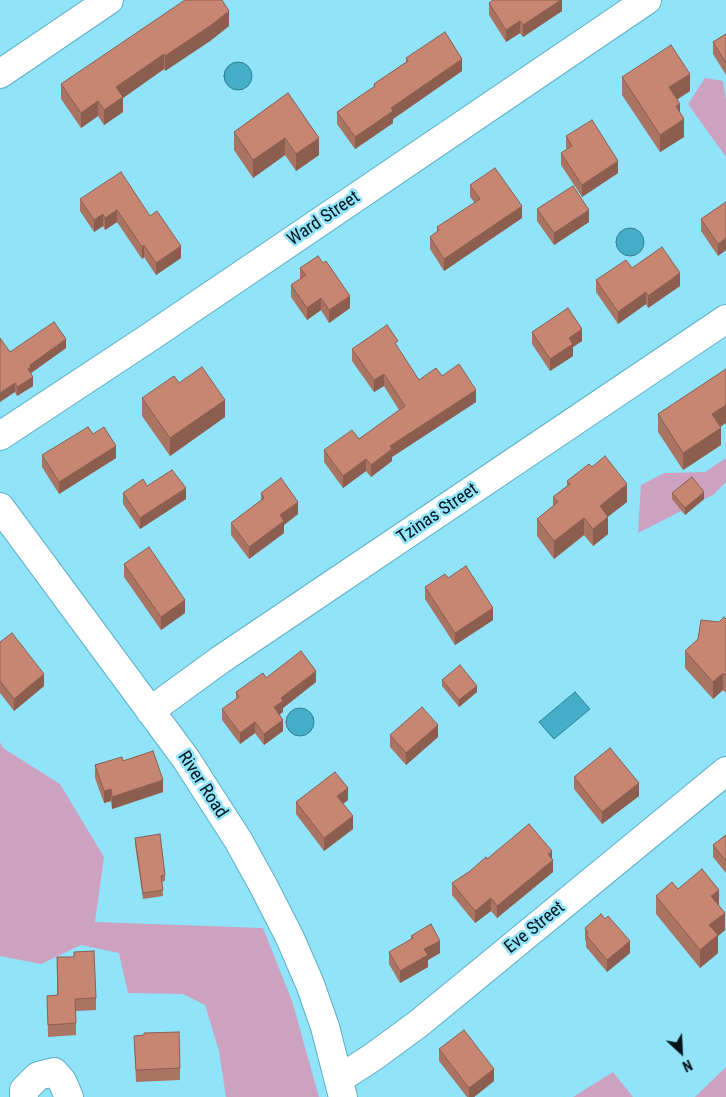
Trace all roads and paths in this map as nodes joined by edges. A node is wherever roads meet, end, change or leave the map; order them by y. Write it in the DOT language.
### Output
graph roads {
  1 [pos="109,0"];
  2 [pos="647,0"];
  3 [pos="0,74"];
  4 [pos="726,319"];
  5 [pos="0,436"];
  6 [pos="0,507"];
  7 [pos="150,712"];
  8 [pos="726,771"];
  9 [pos="341,1088"];
  10 [pos="24,1097"];
  11 [pos="69,1097"];
  1 -- 3 [label="street"];
  2 -- 5 [label="street, Ward Street"];
  4 -- 7 [label="street, Tzinas Street"];
  6 -- 7 [label="street, River Road"];
  7 -- 9 [label="street, River Road"];
  8 -- 9 [label="street, Eve Street"];
  10 -- 11 [label="street"];
}
